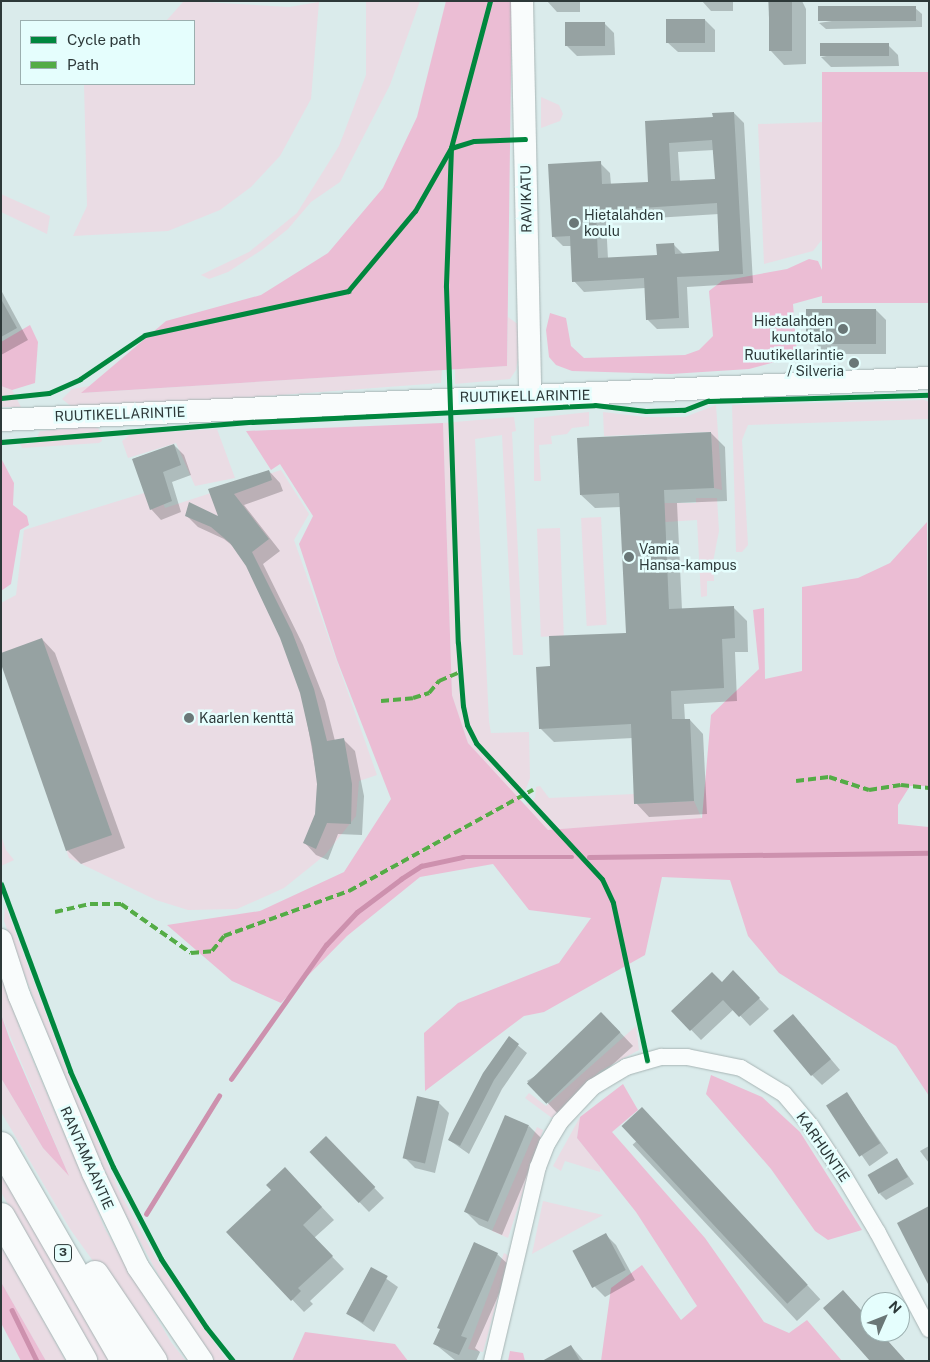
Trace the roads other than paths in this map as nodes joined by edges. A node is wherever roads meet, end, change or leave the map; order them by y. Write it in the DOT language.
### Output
graph roads {
  1 [pos="522,1"];
  2 [pos="929,378"];
  3 [pos="530,396"];
  4 [pos="1,420"];
  5 [pos="1,940"];
  6 [pos="1,1146"];
  7 [pos="38,1210"];
  8 [pos="1,1218"];
  9 [pos="929,1329"];
  10 [pos="83,1361"];
  11 [pos="125,1361"];
  12 [pos="153,1361"];
  13 [pos="202,1361"];
  14 [pos="492,1361"];
  1 -- 3 [label="main road, RAVIKATU"];
  2 -- 3 [label="main road, RUUTIKELLARINTIE"];
  3 -- 4 [label="main road, RUUTIKELLARINTIE"];
  5 -- 13 [label="main road, RANTAMAANTIE"];
  6 -- 7 [label="highway, 3"];
  7 -- 11 [label="highway, 3"];
  7 -- 12 [label="highway"];
  8 -- 10 [label="highway"];
  9 -- 14 [label="street, KARHUNTIE"];
}
